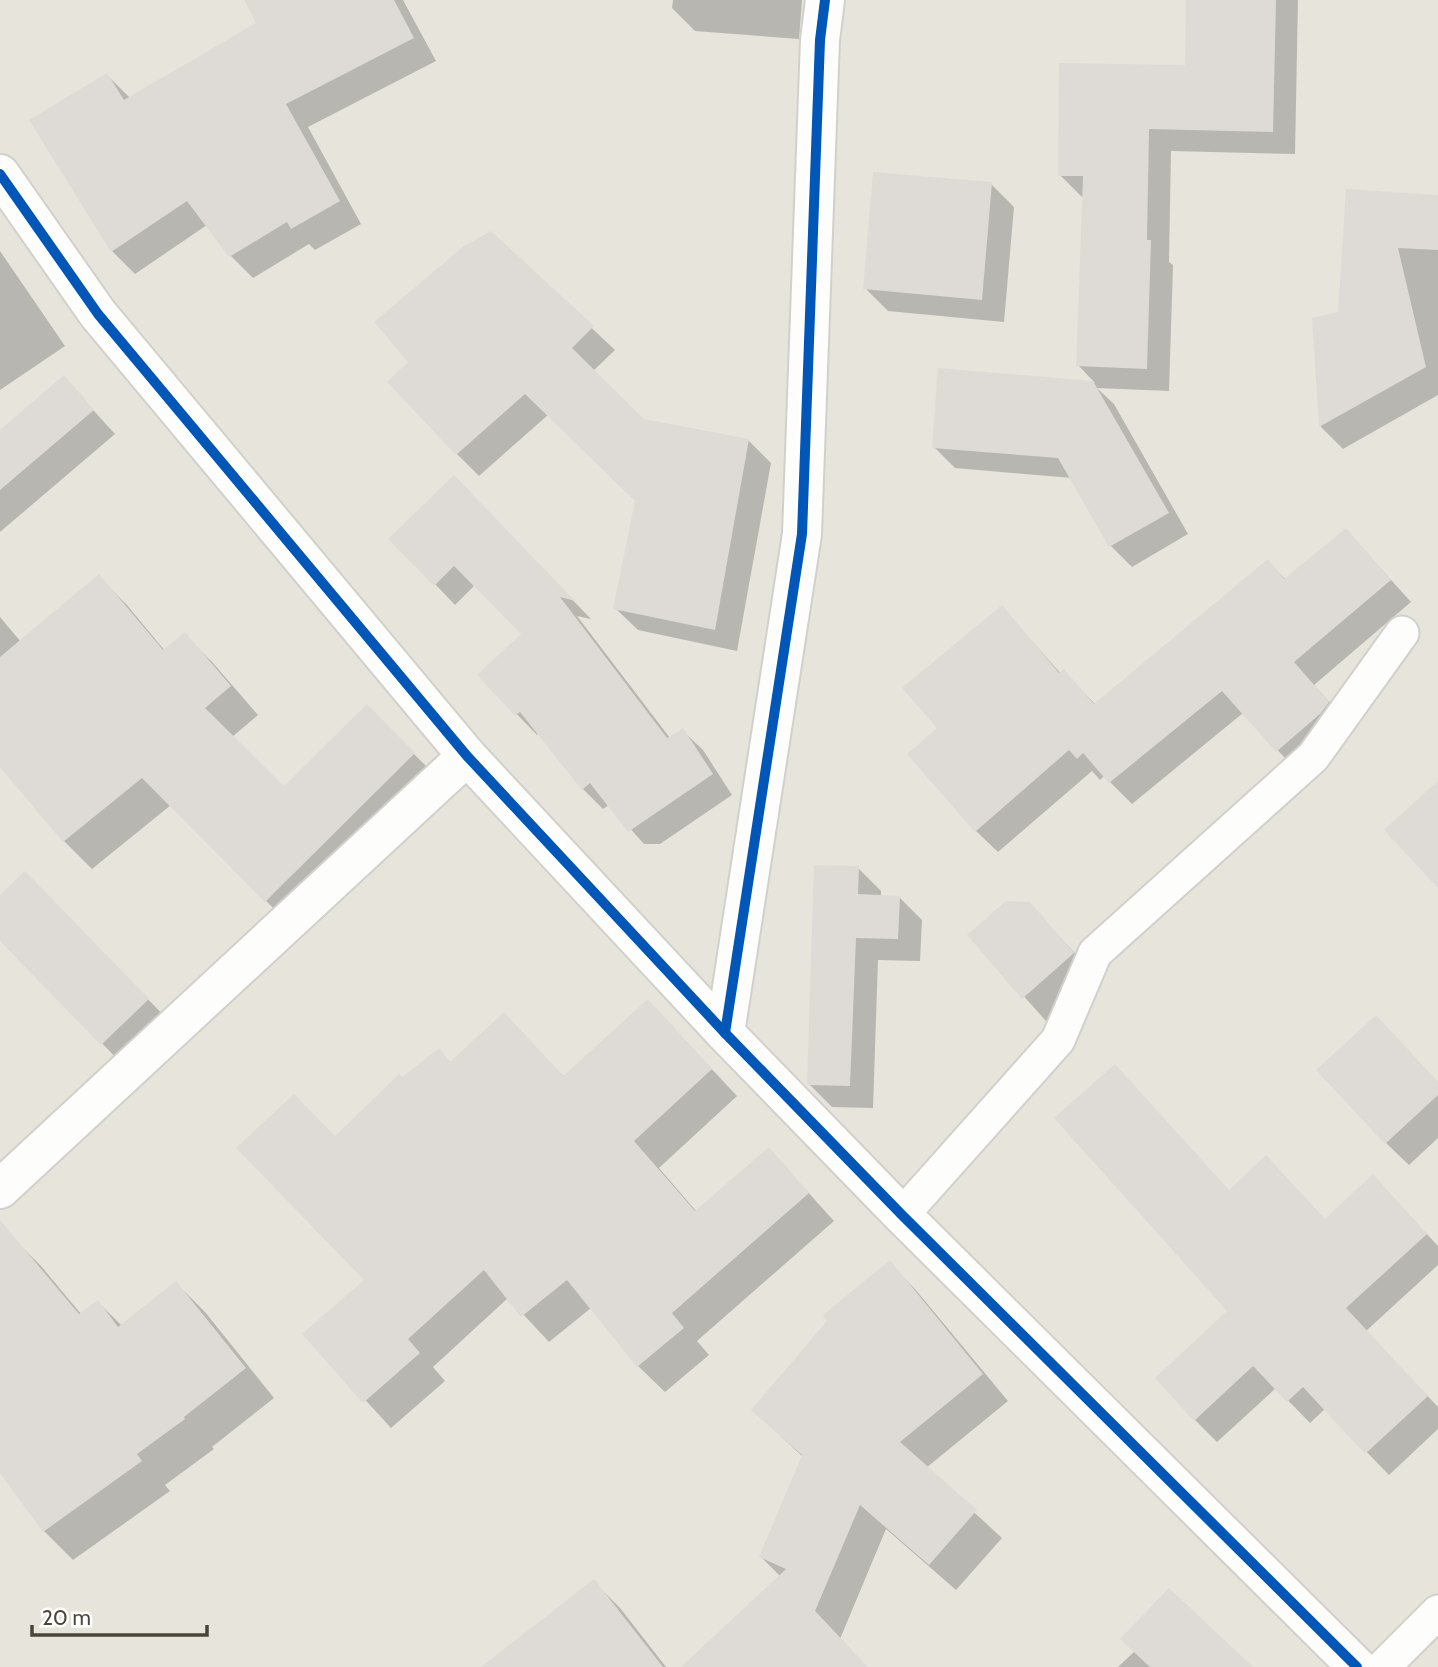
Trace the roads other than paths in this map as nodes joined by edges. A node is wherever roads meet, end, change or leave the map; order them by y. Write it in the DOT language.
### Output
graph roads {
  1 [pos="825,0"];
  2 [pos="0,174"];
  3 [pos="1402,633"];
  4 [pos="467,756"];
  5 [pos="725,1033"];
  6 [pos="0,1189"];
  7 [pos="902,1215"];
  8 [pos="1438,1612"];
  9 [pos="1357,1667"];
  10 [pos="1383,1667"];
  1 -- 5 [label="street"];
  2 -- 4 [label="street"];
  3 -- 7 [label="lane"];
  4 -- 5 [label="street"];
  4 -- 6 [label="street"];
  5 -- 7 [label="street"];
  7 -- 9 [label="street"];
  8 -- 10 [label="lane"];
}
